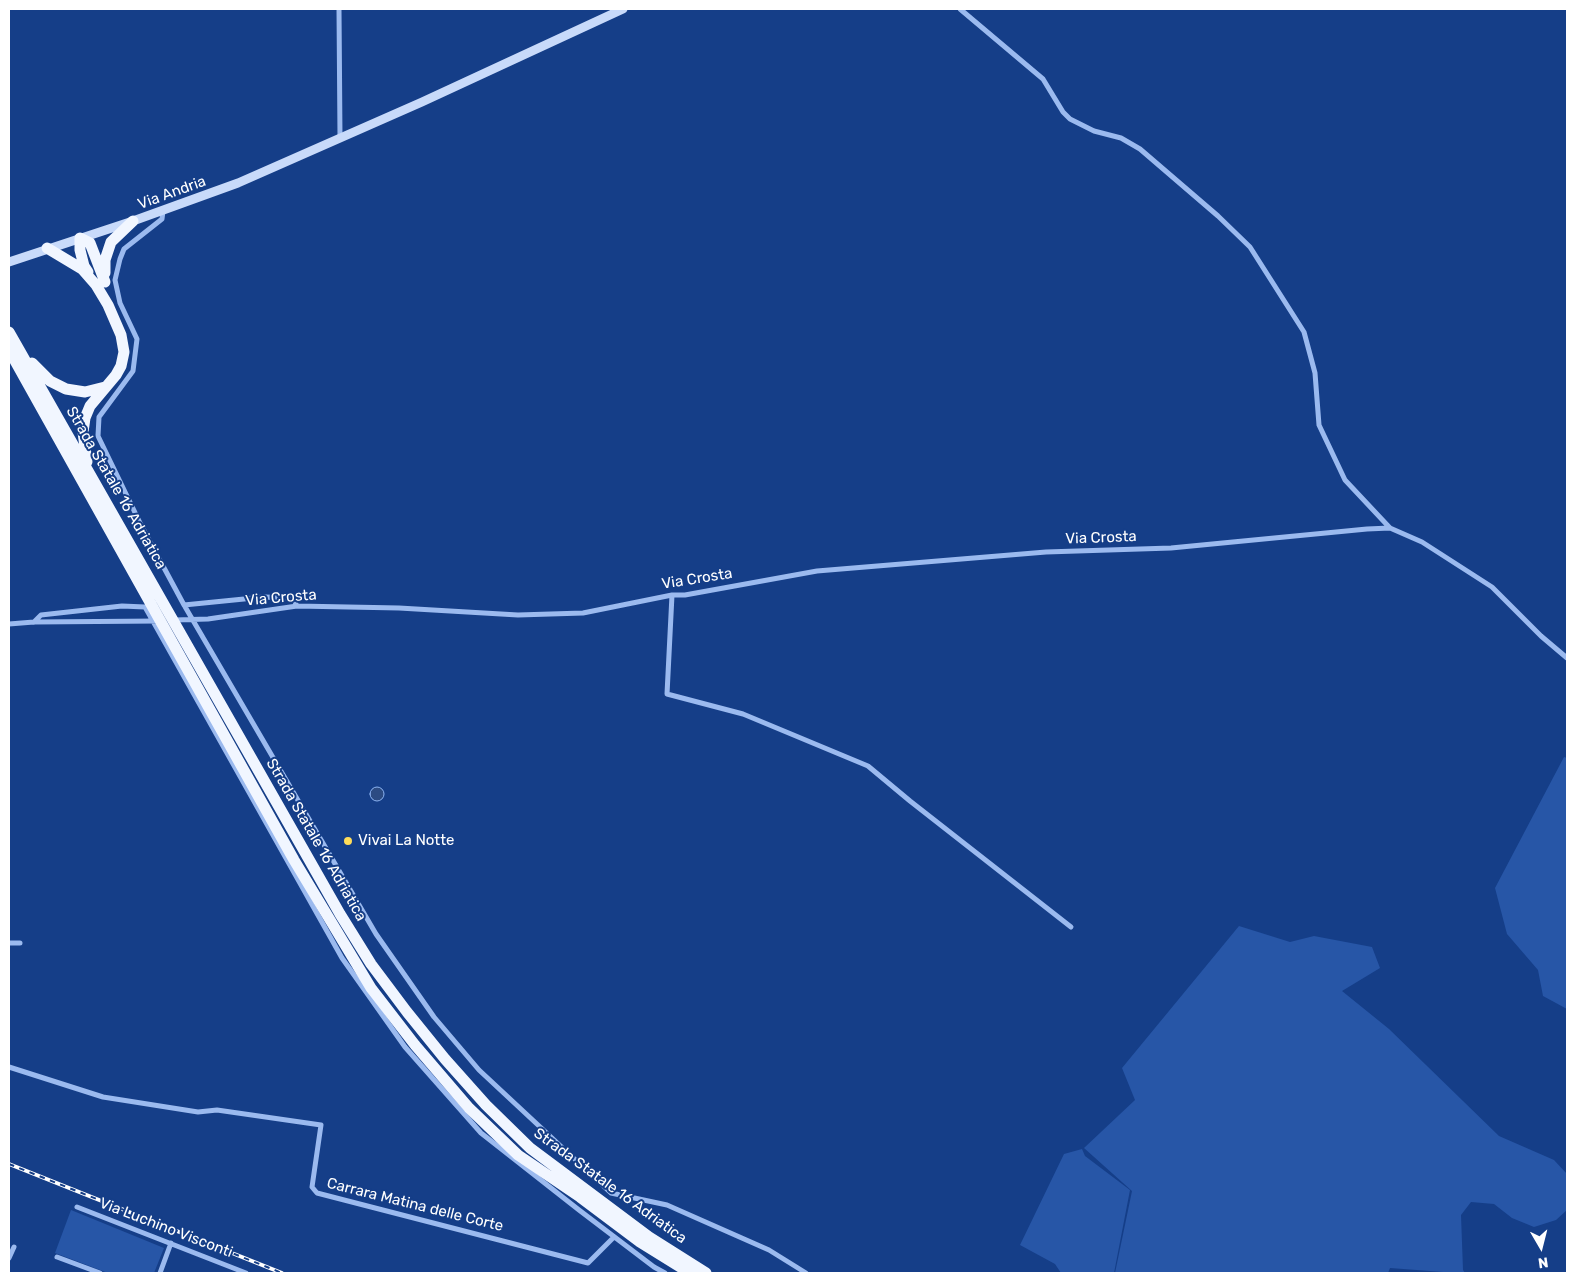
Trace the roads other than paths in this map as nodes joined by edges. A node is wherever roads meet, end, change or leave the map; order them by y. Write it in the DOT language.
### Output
graph roads {
  1 [pos="339,9"];
  2 [pos="623,9"];
  3 [pos="960,9"];
  4 [pos="340,139"];
  5 [pos="163,211"];
  6 [pos="133,221"];
  7 [pos="80,238"];
  8 [pos="47,248"];
  9 [pos="9,262"];
  10 [pos="100,284"];
  11 [pos="9,332"];
  12 [pos="9,350"];
  13 [pos="22,353"];
  14 [pos="105,387"];
  15 [pos="88,468"];
  16 [pos="1390,528"];
  17 [pos="672,595"];
  18 [pos="184,605"];
  19 [pos="297,606"];
  20 [pos="34,622"];
  21 [pos="9,624"];
  22 [pos="1567,658"];
  23 [pos="1071,927"];
  24 [pos="9,943"];
  25 [pos="20,944"];
  26 [pos="9,1067"];
  27 [pos="77,1207"];
  28 [pos="614,1237"];
  29 [pos="171,1243"];
  30 [pos="14,1246"];
  31 [pos="57,1257"];
  32 [pos="9,1258"];
  33 [pos="100,1273"];
  34 [pos="160,1273"];
  35 [pos="246,1273"];
  36 [pos="665,1273"];
  37 [pos="690,1273"];
  38 [pos="706,1273"];
  39 [pos="806,1273"];
  1 -- 4 [label="street"];
  2 -- 4 [label="main road, Via Andria"];
  3 -- 16 [label="street"];
  4 -- 5 [label="main road, Via Andria"];
  5 -- 6 [label="main road, Via Andria"];
  5 -- 18 [label="street"];
  6 -- 7 [label="main road, Via Andria"];
  6 -- 10 [label="highway"];
  7 -- 8 [label="main road, Via Andria"];
  7 -- 10 [label="highway"];
  8 -- 9 [label="main road, Via Andria"];
  8 -- 10 [label="highway"];
  10 -- 14 [label="highway"];
  11 -- 13 [label="highway, Strada Statale 16 Adriatica"];
  12 -- 37 [label="highway, Strada Statale 16 Adriatica"];
  13 -- 14 [label="highway"];
  13 -- 15 [label="highway, Strada Statale 16 Adriatica"];
  14 -- 15 [label="highway"];
  15 -- 38 [label="highway, Strada Statale 16 Adriatica"];
  16 -- 17 [label="street, Via Crosta"];
  16 -- 22 [label="street"];
  17 -- 19 [label="street, Via Crosta"];
  17 -- 23 [label="street"];
  18 -- 19 [label="street"];
  18 -- 39 [label="street"];
  19 -- 20 [label="street, Via Crosta"];
  20 -- 21 [label="street, Via Crosta"];
  20 -- 28 [label="street"];
  24 -- 25 [label="street"];
  26 -- 28 [label="street, Carrara Matina delle Corte"];
  27 -- 29 [label="street, Via Luchino Visconti"];
  28 -- 36 [label="street"];
  29 -- 34 [label="street"];
  29 -- 35 [label="street, Via Luchino Visconti"];
  30 -- 32 [label="street"];
  31 -- 33 [label="street"];
}
